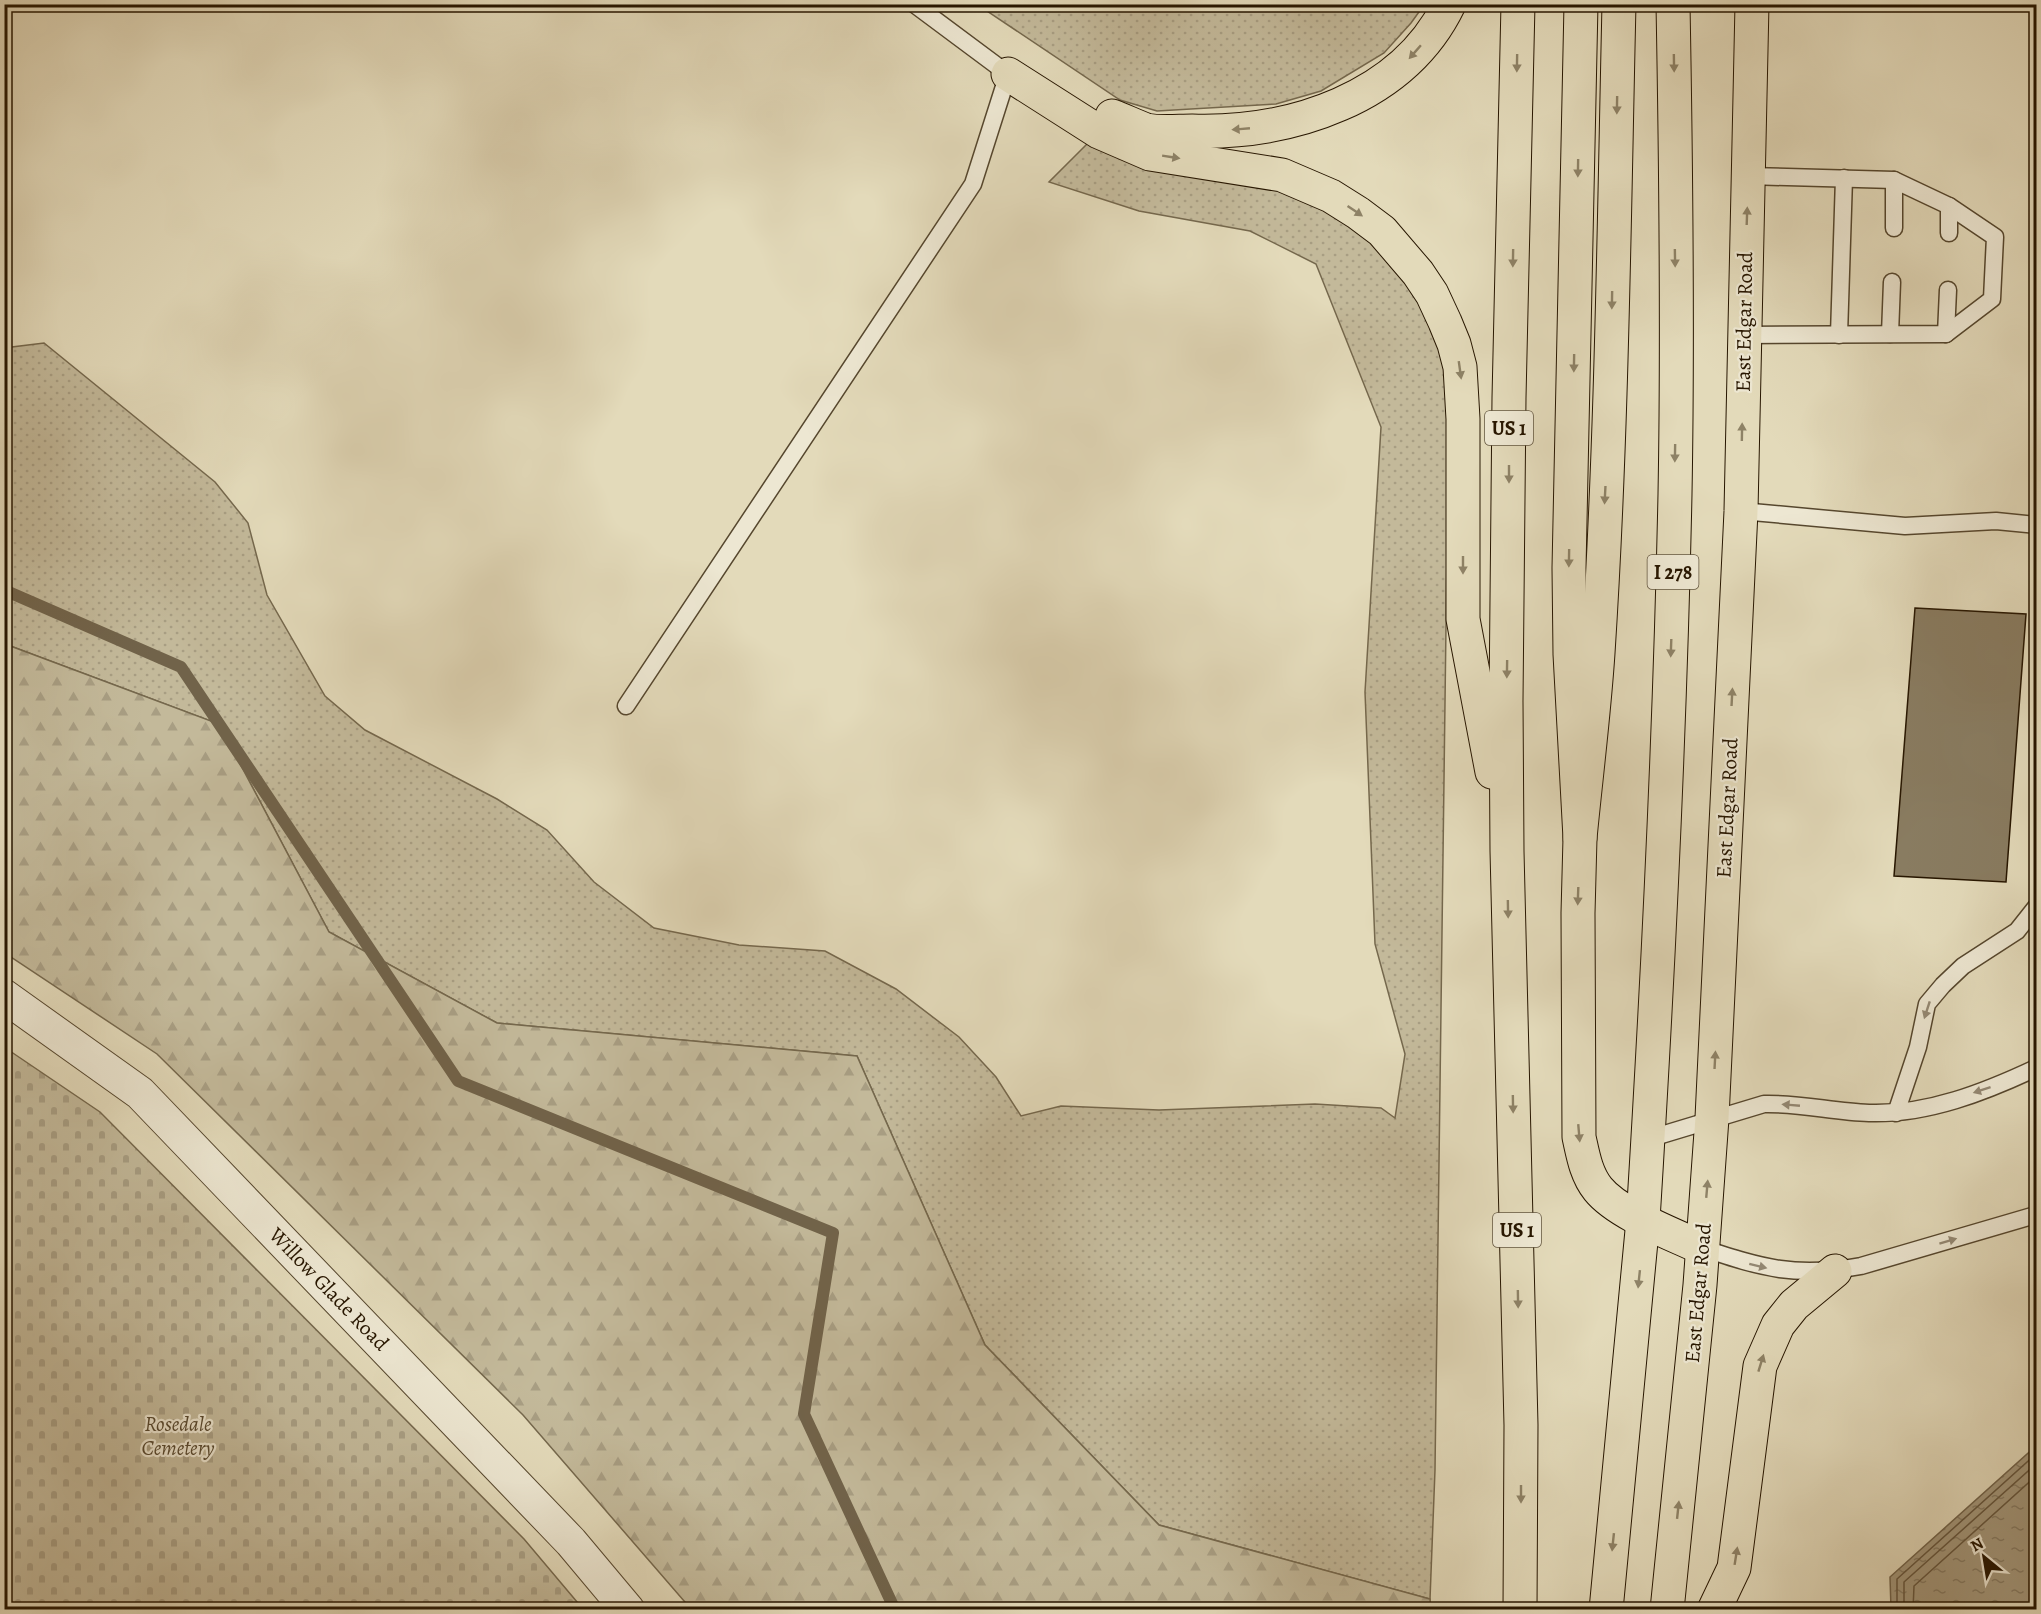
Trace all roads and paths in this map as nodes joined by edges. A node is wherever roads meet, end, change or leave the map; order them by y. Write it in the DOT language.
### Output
graph roads {
  1 [pos="914,4"];
  2 [pos="1449,4"];
  3 [pos="1518,4"];
  4 [pos="1581,4"];
  5 [pos="1619,4"];
  6 [pos="1673,4"];
  7 [pos="1752,4"];
  8 [pos="1008,74"];
  9 [pos="1748,176"];
  10 [pos="1844,178"];
  11 [pos="1894,180"];
  12 [pos="1949,206"];
  13 [pos="1894,228"];
  14 [pos="1949,233"];
  15 [pos="1892,282"];
  16 [pos="1948,290"];
  17 [pos="1946,333"];
  18 [pos="1890,334"];
  19 [pos="1744,335"];
  20 [pos="1839,335"];
  21 [pos="1741,511"];
  22 [pos="2037,525"];
  23 [pos="626,706"];
  24 [pos="1580,838"];
  25 [pos="1507,851"];
  26 [pos="2037,908"];
  27 [pos="4,996"];
  28 [pos="2037,1068"];
  29 [pos="1896,1113"];
  30 [pos="1713,1119"];
  31 [pos="1648,1139"];
  32 [pos="2037,1216"];
  33 [pos="1643,1220"];
  34 [pos="1702,1248"];
  35 [pos="1835,1271"];
  36 [pos="628,1610"];
  37 [pos="1520,1610"];
  38 [pos="1606,1610"];
  39 [pos="1667,1610"];
  40 [pos="1714,1610"];
  1 -- 8 [label="lane"];
  2 -- 8 [label="highway, one-way"];
  3 -- 25 [label="highway, US 1, one-way"];
  4 -- 24 [label="highway, one-way"];
  5 -- 24 [label="highway, one-way"];
  6 -- 31 [label="highway, I 278, one-way"];
  7 -- 9 [label="highway, East Edgar Road"];
  8 -- 23 [label="lane"];
  8 -- 25 [label="highway, one-way"];
  9 -- 10 [label="lane"];
  19 -- 9 [label="highway, East Edgar Road, one-way"];
  10 -- 11 [label="lane"];
  10 -- 20 [label="lane"];
  11 -- 12 [label="lane"];
  11 -- 13 [label="lane"];
  12 -- 14 [label="lane"];
  12 -- 17 [label="lane"];
  15 -- 18 [label="lane"];
  16 -- 17 [label="lane"];
  17 -- 18 [label="lane"];
  18 -- 20 [label="lane"];
  19 -- 20 [label="lane"];
  21 -- 19 [label="highway, East Edgar Road, one-way"];
  21 -- 22 [label="lane"];
  30 -- 21 [label="highway, East Edgar Road, one-way"];
  24 -- 33 [label="highway, one-way"];
  25 -- 37 [label="highway, US 1, one-way"];
  26 -- 29 [label="lane, one-way"];
  27 -- 36 [label="street, Willow Glade Road"];
  28 -- 29 [label="lane, one-way"];
  29 -- 30 [label="lane, one-way"];
  30 -- 31 [label="lane"];
  34 -- 30 [label="highway, East Edgar Road, one-way"];
  31 -- 33 [label="highway, I 278"];
  35 -- 32 [label="lane, one-way"];
  33 -- 34 [label="highway"];
  33 -- 38 [label="highway, one-way"];
  34 -- 35 [label="lane, one-way"];
  39 -- 34 [label="highway, East Edgar Road, one-way"];
  40 -- 35 [label="highway, one-way"];
}
